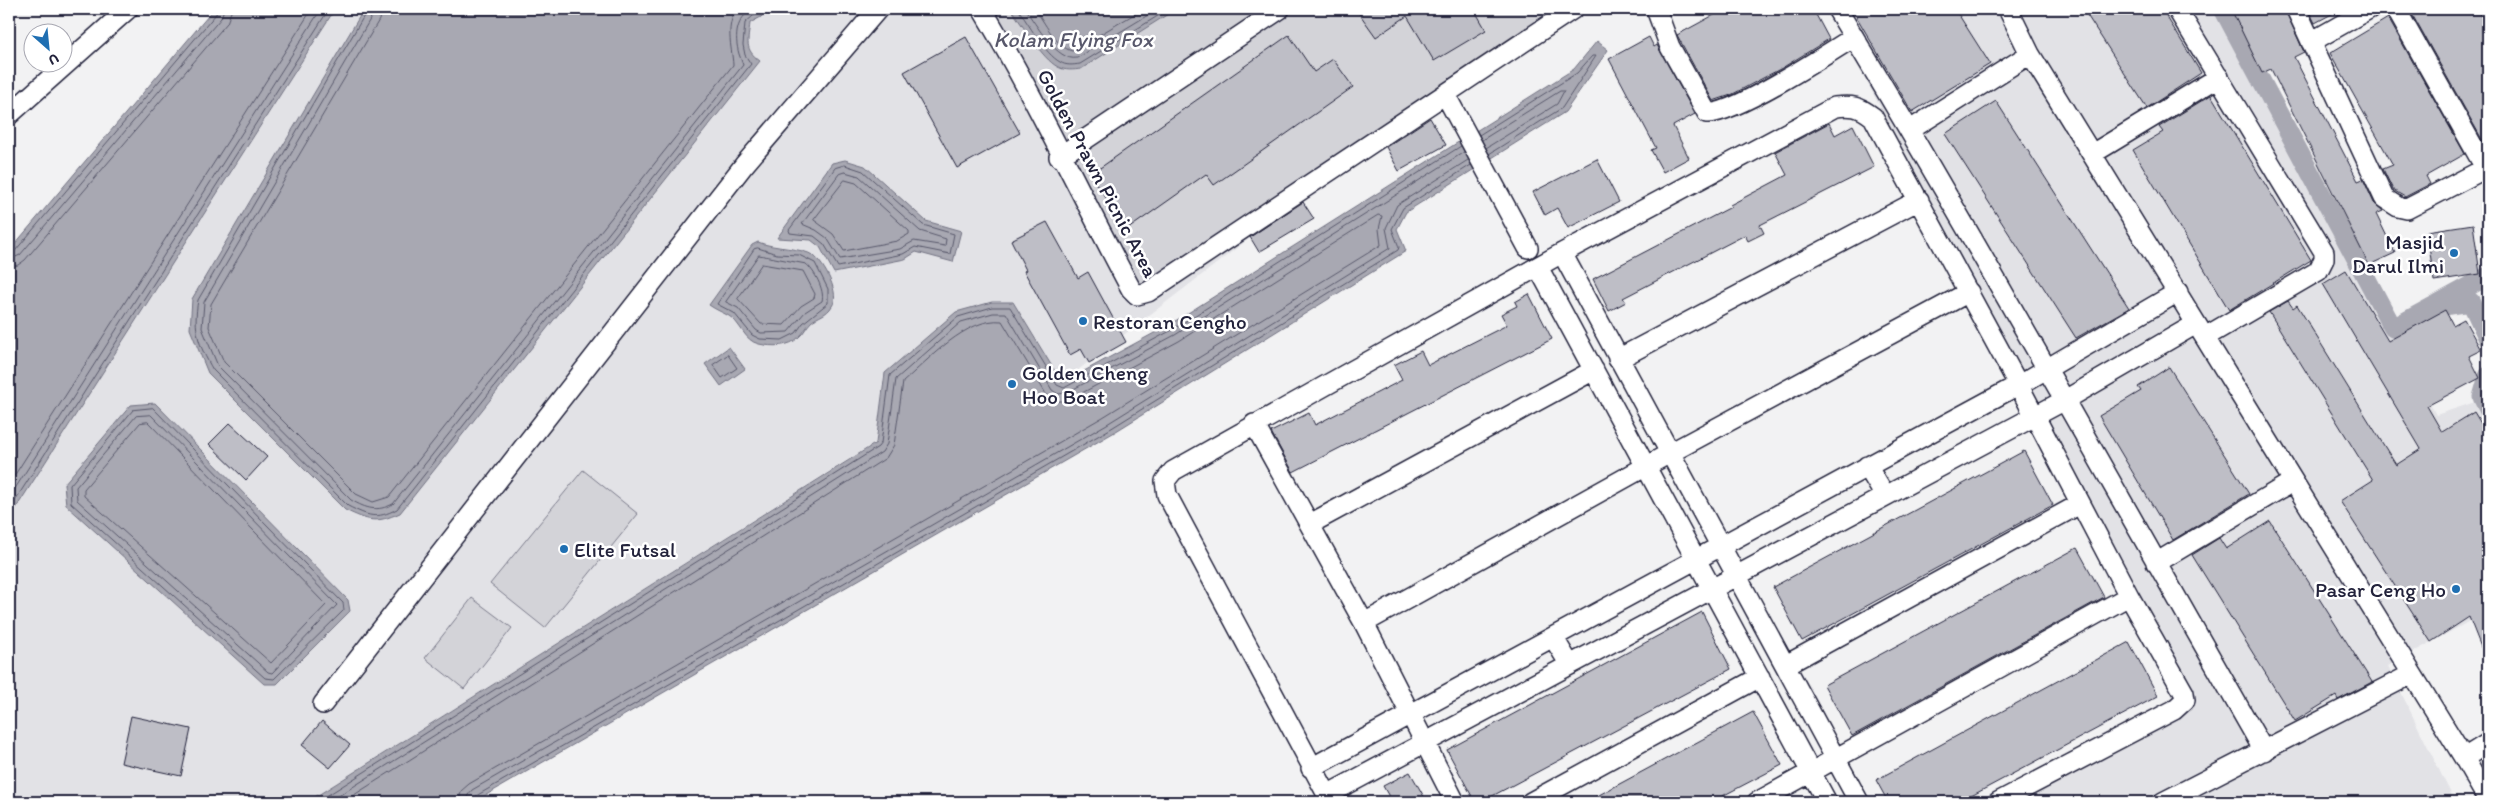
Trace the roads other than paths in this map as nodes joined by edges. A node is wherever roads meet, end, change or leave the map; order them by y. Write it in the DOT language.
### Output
graph roads {
  1 [pos="128,9"];
  2 [pos="878,9"];
  3 [pos="982,9"];
  4 [pos="1280,9"];
  5 [pos="1656,9"];
  6 [pos="1837,9"];
  7 [pos="2008,9"];
  8 [pos="2177,9"];
  9 [pos="2296,9"];
  10 [pos="2369,9"];
  11 [pos="2396,9"];
  12 [pos="1560,12"];
  13 [pos="1854,37"];
  14 [pos="2311,42"];
  15 [pos="2030,54"];
  16 [pos="2219,77"];
  17 [pos="1445,94"];
  18 [pos="9,116"];
  19 [pos="1910,130"];
  20 [pos="2092,154"];
  21 [pos="1061,156"];
  22 [pos="2487,170"];
  23 [pos="1919,200"];
  24 [pos="1528,248"];
  25 [pos="1562,253"];
  26 [pos="1538,267"];
  27 [pos="1969,292"];
  28 [pos="2178,292"];
  29 [pos="2200,330"];
  30 [pos="1618,359"];
  31 [pos="2047,369"];
  32 [pos="1594,370"];
  33 [pos="2018,384"];
  34 [pos="2065,400"];
  35 [pos="2034,417"];
  36 [pos="1254,424"];
  37 [pos="1670,453"];
  38 [pos="1867,466"];
  39 [pos="1647,467"];
  40 [pos="2292,482"];
  41 [pos="1885,496"];
  42 [pos="2080,504"];
  43 [pos="1310,524"];
  44 [pos="1720,545"];
  45 [pos="1696,559"];
  46 [pos="2156,563"];
  47 [pos="1736,576"];
  48 [pos="1713,589"];
  49 [pos="2129,596"];
  50 [pos="1364,623"];
  51 [pos="1553,636"];
  52 [pos="1570,665"];
  53 [pos="1786,665"];
  54 [pos="2412,674"];
  55 [pos="1760,677"];
  56 [pos="323,704"];
  57 [pos="1410,714"];
  58 [pos="1425,743"];
  59 [pos="2488,743"];
  60 [pos="2264,751"];
  61 [pos="2464,758"];
  62 [pos="1836,759"];
  63 [pos="1311,768"];
  64 [pos="1811,772"];
  65 [pos="1329,799"];
  66 [pos="2488,800"];
  67 [pos="1456,802"];
  68 [pos="1531,802"];
  69 [pos="1757,802"];
  70 [pos="1827,802"];
  71 [pos="1859,802"];
  72 [pos="1998,802"];
  73 [pos="2163,802"];
  1 -- 18 [label="street"];
  2 -- 56 [label="street"];
  3 -- 21 [label="street, Golden Prawn Picnic Area"];
  4 -- 21 [label="street"];
  5 -- 13 [label="street"];
  6 -- 13 [label="street"];
  7 -- 15 [label="street"];
  8 -- 16 [label="street"];
  9 -- 14 [label="street"];
  10 -- 14 [label="street"];
  11 -- 22 [label="street"];
  12 -- 17 [label="street"];
  13 -- 19 [label="street"];
  14 -- 22 [label="street"];
  15 -- 19 [label="street"];
  15 -- 20 [label="street"];
  16 -- 20 [label="street"];
  16 -- 29 [label="street"];
  17 -- 21 [label="street, Golden Prawn Picnic Area"];
  17 -- 24 [label="street"];
  19 -- 31 [label="street"];
  20 -- 28 [label="street"];
  23 -- 25 [label="street"];
  23 -- 27 [label="street"];
  23 -- 30 [label="street"];
  25 -- 26 [label="street"];
  25 -- 30 [label="street"];
  26 -- 32 [label="street"];
  26 -- 36 [label="street"];
  27 -- 33 [label="street"];
  27 -- 37 [label="street"];
  28 -- 29 [label="street"];
  28 -- 31 [label="street"];
  29 -- 34 [label="street"];
  29 -- 40 [label="street"];
  30 -- 37 [label="street"];
  31 -- 33 [label="street"];
  31 -- 34 [label="street"];
  32 -- 39 [label="street"];
  32 -- 43 [label="street"];
  33 -- 35 [label="street"];
  33 -- 38 [label="street"];
  34 -- 35 [label="street"];
  34 -- 46 [label="street"];
  35 -- 41 [label="street"];
  35 -- 42 [label="street"];
  36 -- 43 [label="street"];
  36 -- 63 [label="street"];
  37 -- 39 [label="street"];
  37 -- 44 [label="street"];
  38 -- 41 [label="street"];
  38 -- 44 [label="street"];
  39 -- 45 [label="street"];
  39 -- 50 [label="street"];
  40 -- 46 [label="street"];
  40 -- 54 [label="street"];
  41 -- 47 [label="street"];
  42 -- 49 [label="street"];
  42 -- 53 [label="street"];
  43 -- 50 [label="street"];
  44 -- 45 [label="street"];
  44 -- 47 [label="street"];
  45 -- 48 [label="street"];
  45 -- 51 [label="street"];
  46 -- 60 [label="street"];
  47 -- 48 [label="street"];
  47 -- 53 [label="street"];
  48 -- 52 [label="street"];
  48 -- 55 [label="street"];
  49 -- 62 [label="street"];
  49 -- 72 [label="street"];
  50 -- 57 [label="street"];
  51 -- 52 [label="street"];
  51 -- 57 [label="street"];
  52 -- 58 [label="street"];
  53 -- 62 [label="street"];
  54 -- 60 [label="street"];
  54 -- 61 [label="street"];
  55 -- 64 [label="street"];
  55 -- 68 [label="street"];
  57 -- 58 [label="street"];
  57 -- 63 [label="street"];
  58 -- 65 [label="street"];
  58 -- 67 [label="street"];
  59 -- 61 [label="street"];
  60 -- 73 [label="street"];
  61 -- 66 [label="street"];
  62 -- 64 [label="street"];
  62 -- 71 [label="street"];
  63 -- 65 [label="street"];
  64 -- 69 [label="street"];
  64 -- 70 [label="street"];
}
